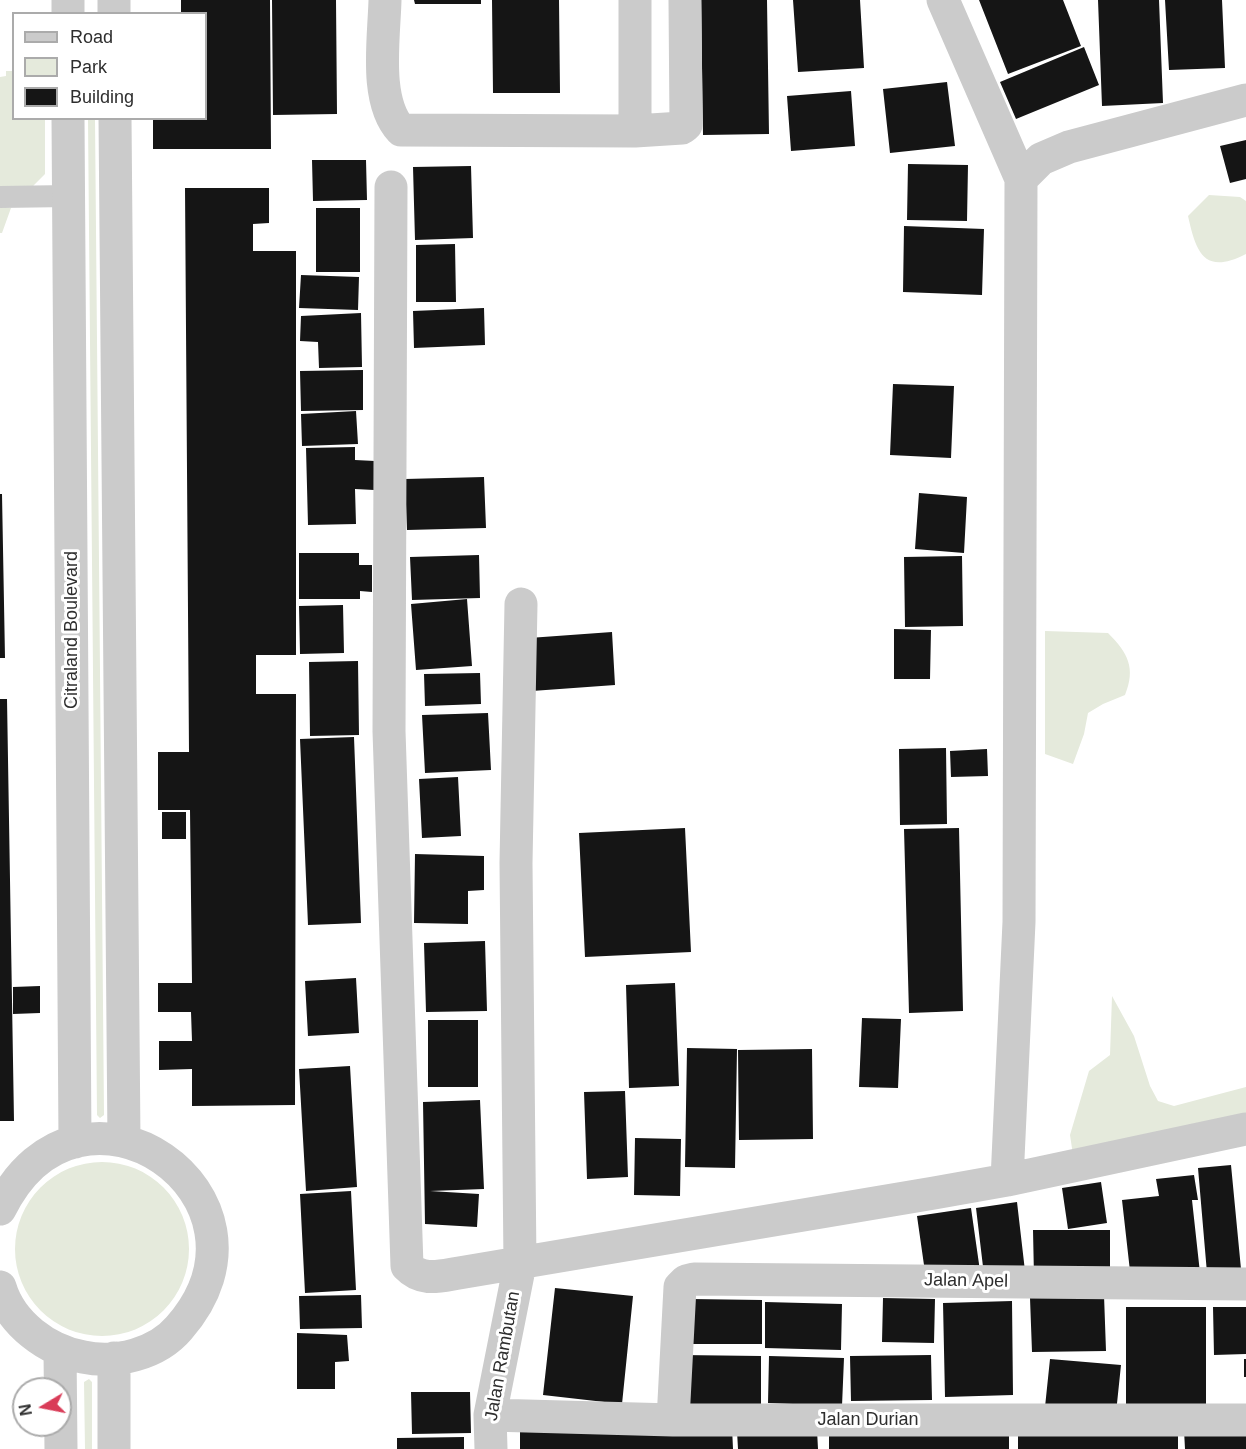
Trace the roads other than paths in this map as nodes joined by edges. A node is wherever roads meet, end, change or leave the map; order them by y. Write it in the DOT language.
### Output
graph roads {
  1 [pos="385,0"];
  2 [pos="635,0"];
  3 [pos="685,0"];
  4 [pos="943,0"];
  5 [pos="1246,100"];
  6 [pos="68,120"];
  7 [pos="115,120"];
  8 [pos="635,131"];
  9 [pos="1021,179"];
  10 [pos="391,187"];
  11 [pos="69,196"];
  12 [pos="0,197"];
  13 [pos="521,604"];
  14 [pos="1246,1129"];
  15 [pos="124,1141"];
  16 [pos="75,1142"];
  17 [pos="1006,1180"];
  18 [pos="0,1209"];
  19 [pos="520,1263"];
  20 [pos="1246,1284"];
  21 [pos="0,1287"];
  22 [pos="60,1351"];
  23 [pos="114,1358"];
  24 [pos="490,1415"];
  25 [pos="673,1420"];
  26 [pos="1246,1420"];
  27 [pos="61,1449"];
  28 [pos="114,1449"];
  29 [pos="491,1449"];
  1 -- 8 [label="street"];
  2 -- 8 [label="street"];
  3 -- 8 [label="street"];
  4 -- 9 [label="street"];
  5 -- 9 [label="street"];
  6 -- 11 [label="street, Citraland Boulevard"];
  7 -- 15 [label="street"];
  9 -- 17 [label="street"];
  10 -- 19 [label="street"];
  11 -- 12 [label="lane"];
  11 -- 16 [label="street, Citraland Boulevard"];
  13 -- 19 [label="street, Jalan Rambutan"];
  14 -- 17 [label="street"];
  15 -- 16 [label="street"];
  15 -- 23 [label="street"];
  16 -- 18 [label="street"];
  17 -- 19 [label="street"];
  19 -- 24 [label="street, Jalan Rambutan"];
  20 -- 25 [label="street, Jalan Apel"];
  21 -- 22 [label="street"];
  22 -- 23 [label="street"];
  22 -- 27 [label="street"];
  23 -- 28 [label="street"];
  24 -- 25 [label="street, Jalan Durian"];
  24 -- 29 [label="street, Jalan Rambutan"];
  25 -- 26 [label="street, Jalan Durian"];
}
